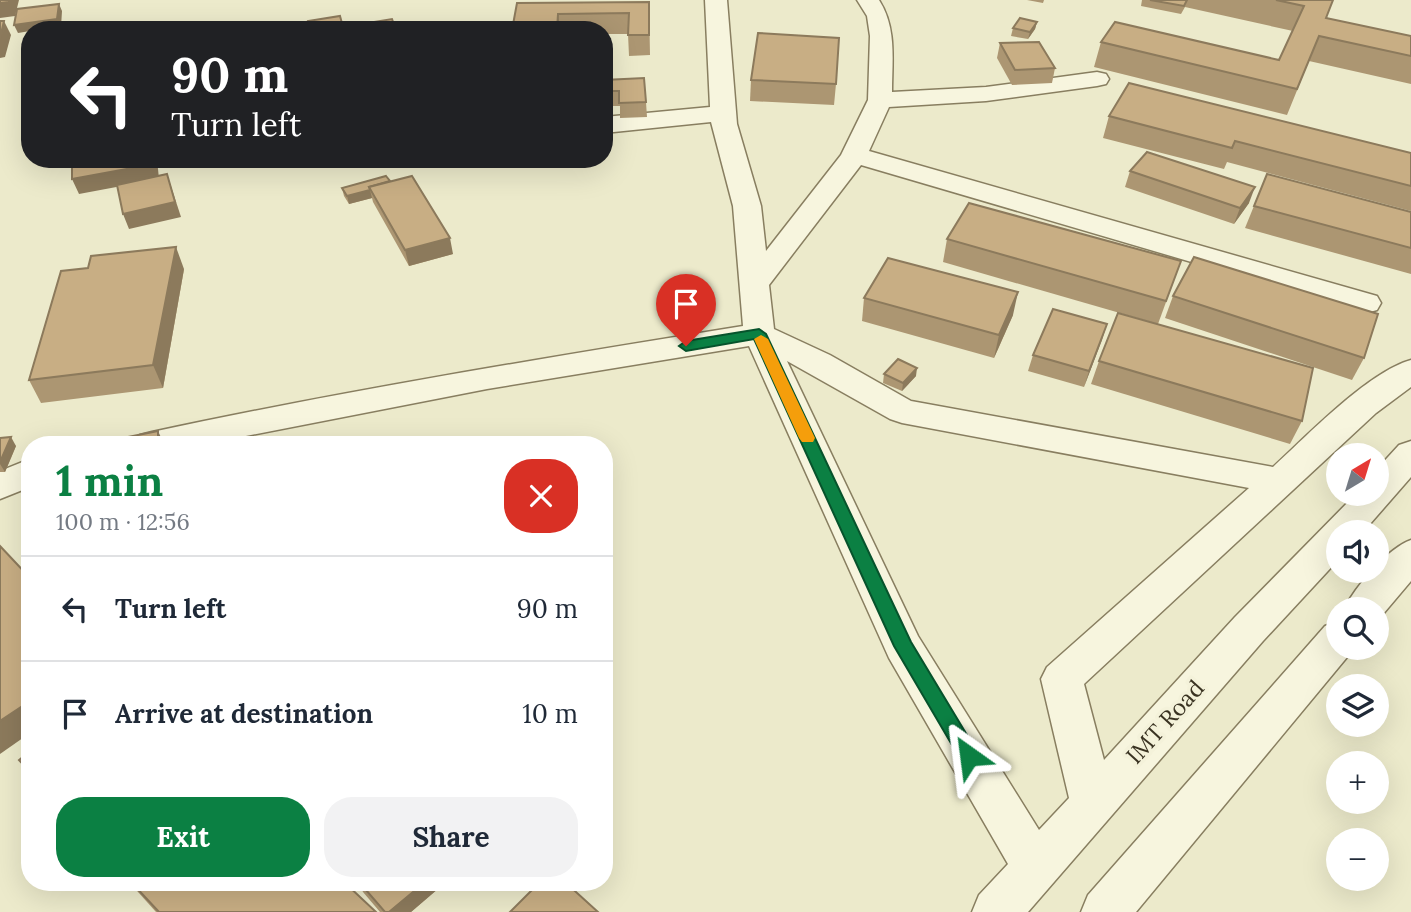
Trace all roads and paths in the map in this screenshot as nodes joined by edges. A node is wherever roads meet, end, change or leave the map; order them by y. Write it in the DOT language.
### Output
graph roads {
  1 [pos="716,0"];
  2 [pos="868,0"];
  3 [pos="1097,79"];
  4 [pos="880,100"];
  5 [pos="723,113"];
  6 [pos="613,124"];
  7 [pos="854,155"];
  8 [pos="754,285"];
  9 [pos="1366,303"];
  10 [pos="759,334"];
  11 [pos="1411,370"];
  12 [pos="189,436"];
  13 [pos="1411,454"];
  14 [pos="21,476"];
  15 [pos="1390,478"];
  16 [pos="1279,481"];
  17 [pos="0,486"];
  18 [pos="1365,506"];
  19 [pos="1352,520"];
  20 [pos="1326,548"];
  21 [pos="1411,555"];
  22 [pos="1374,597"];
  23 [pos="1326,653"];
  24 [pos="1092,802"];
  25 [pos="1034,866"];
  26 [pos="996,912"];
  27 [pos="1105,912"];
  1 -- 5 [label="street"];
  2 -- 4 [label="street"];
  3 -- 4 [label="street"];
  4 -- 7 [label="street"];
  5 -- 6 [label="street"];
  5 -- 8 [label="street"];
  7 -- 8 [label="street"];
  7 -- 9 [label="street"];
  8 -- 10 [label="street"];
  10 -- 12 [label="street"];
  10 -- 16 [label="street"];
  10 -- 25 [label="street"];
  11 -- 16 [label="street"];
  13 -- 15 [label="street, IMT Road"];
  14 -- 17 [label="street"];
  16 -- 24 [label="street"];
  18 -- 19 [label="street, IMT Road"];
  20 -- 24 [label="street, IMT Road"];
  21 -- 22 [label="street"];
  23 -- 27 [label="street"];
  24 -- 25 [label="street, IMT Road"];
  25 -- 26 [label="street, IMT Road"];
}
